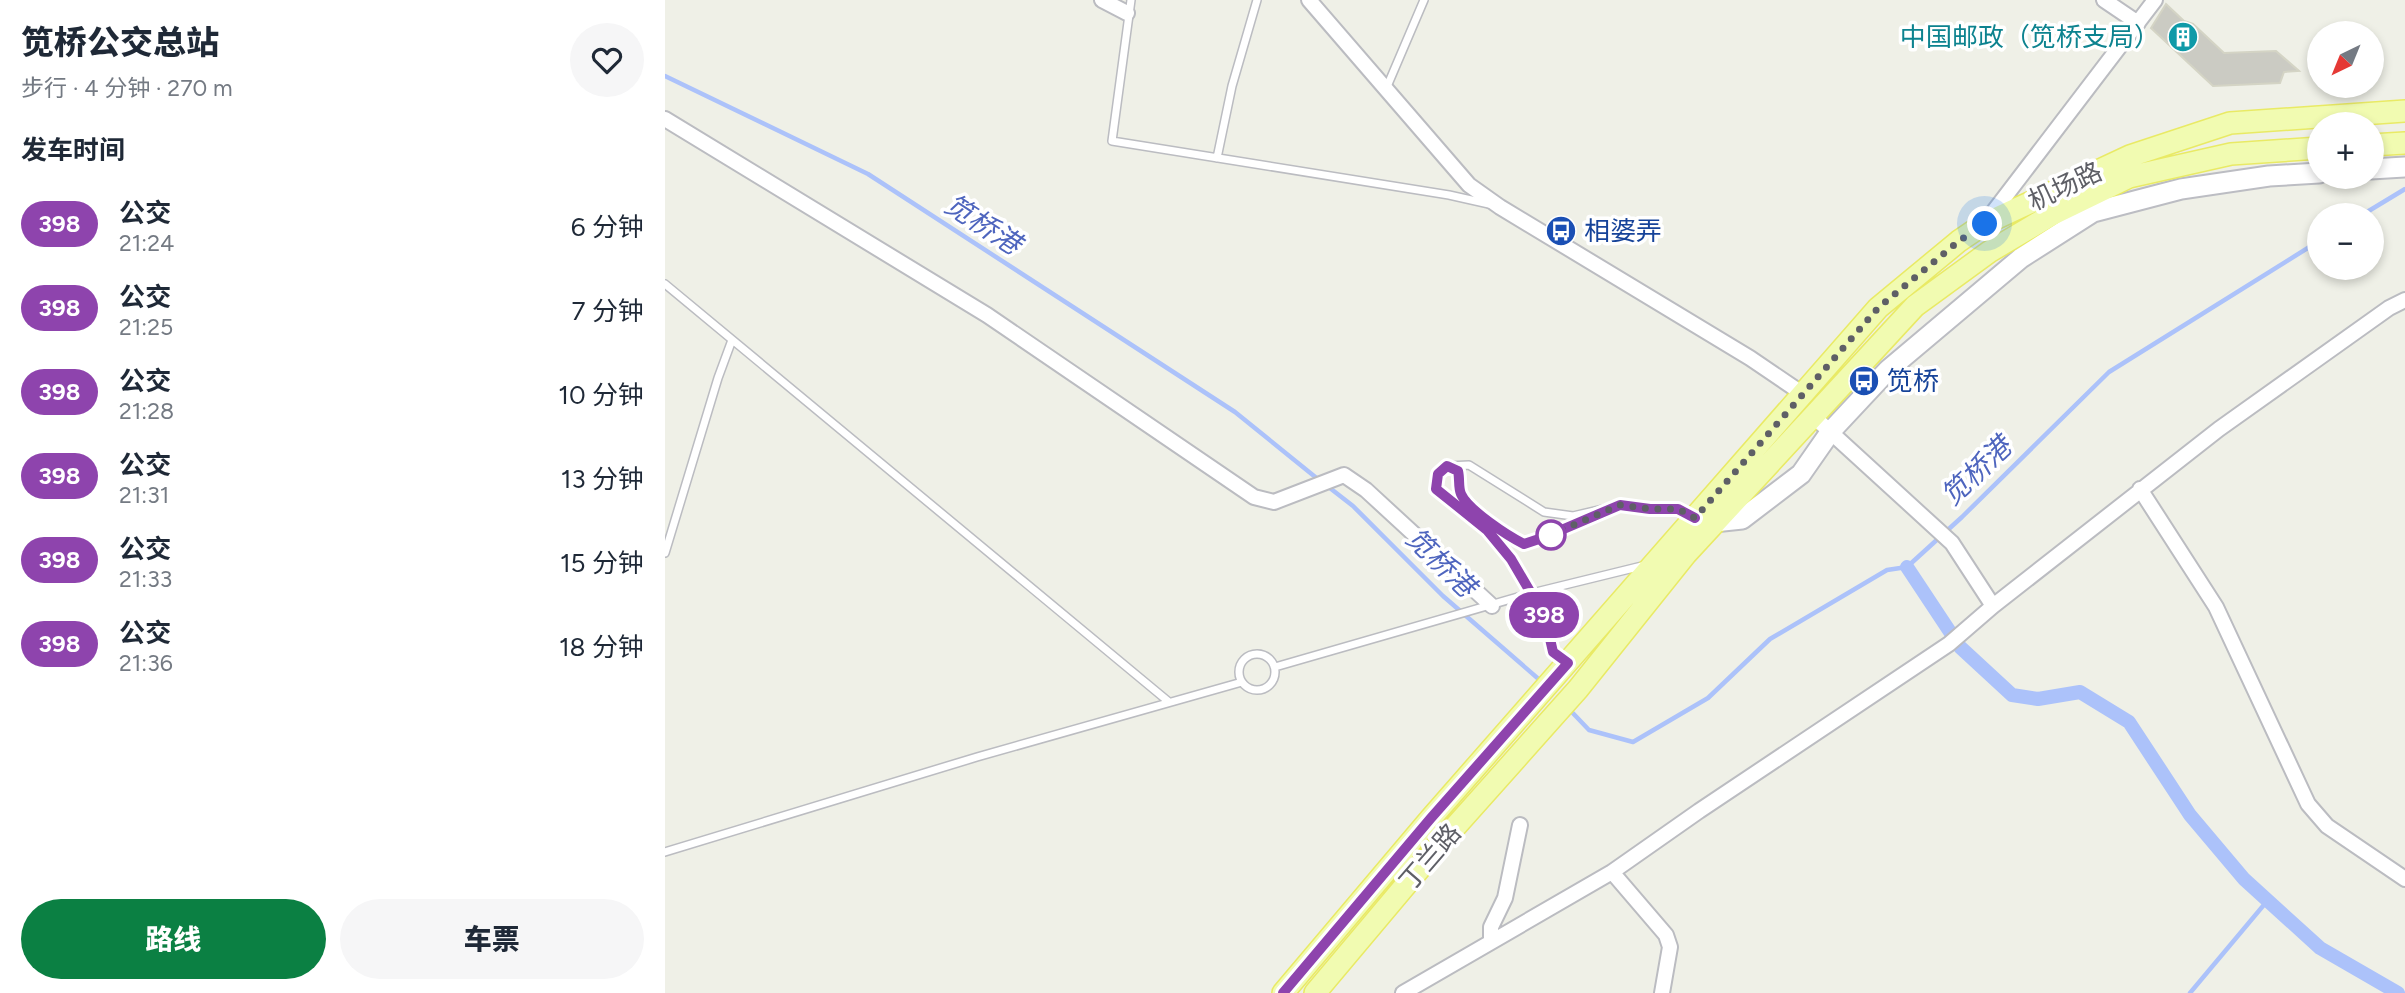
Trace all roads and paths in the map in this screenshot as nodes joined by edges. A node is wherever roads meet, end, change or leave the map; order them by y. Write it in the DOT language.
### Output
graph roads {
  1 [pos="1102,0"];
  2 [pos="1257,0"];
  3 [pos="1309,0"];
  4 [pos="1425,0"];
  5 [pos="2104,0"];
  6 [pos="2155,0"];
  7 [pos="1129,7"];
  8 [pos="2138,23"];
  9 [pos="1386,90"];
  10 [pos="2405,111"];
  11 [pos="665,119"];
  12 [pos="2405,143"];
  13 [pos="2384,144"];
  14 [pos="2307,149"];
  15 [pos="1217,158"];
  16 [pos="2405,167"];
  17 [pos="2384,168"];
  18 [pos="2307,174"];
  19 [pos="1500,206"];
  20 [pos="1985,224"];
  21 [pos="665,284"];
  22 [pos="2405,300"];
  23 [pos="732,340"];
  24 [pos="1803,394"];
  25 [pos="1813,416"];
  26 [pos="1832,431"];
  27 [pos="1447,466"];
  28 [pos="2140,489"];
  29 [pos="1620,505"];
  30 [pos="1705,520"];
  31 [pos="665,553"];
  32 [pos="1666,566"];
  33 [pos="1532,593"];
  34 [pos="1993,606"];
  35 [pos="1486,607"];
  36 [pos="1275,667"];
  37 [pos="1562,669"];
  38 [pos="1242,682"];
  39 [pos="1169,702"];
  40 [pos="1520,825"];
  41 [pos="665,852"];
  42 [pos="1612,872"];
  43 [pos="2405,879"];
  44 [pos="1491,942"];
  45 [pos="1283,993"];
  46 [pos="1315,993"];
  47 [pos="1403,993"];
  48 [pos="1661,993"];
  1 -- 7 [label="street"];
  2 -- 15 [label="lane"];
  3 -- 9 [label="street"];
  4 -- 9 [label="lane"];
  5 -- 8 [label="street"];
  6 -- 8 [label="street"];
  7 -- 15 [label="lane"];
  8 -- 20 [label="street"];
  9 -- 19 [label="street"];
  10 -- 20 [label="main road, 机场路"];
  11 -- 35 [label="street"];
  12 -- 13 [label="main road"];
  14 -- 25 [label="main road, 机场路"];
  15 -- 19 [label="lane"];
  16 -- 17 [label="main road"];
  18 -- 26 [label="main road, 机场路"];
  19 -- 24 [label="street"];
  20 -- 24 [label="main road, 机场路"];
  21 -- 23 [label="lane"];
  22 -- 28 [label="street"];
  23 -- 31 [label="lane"];
  23 -- 39 [label="lane"];
  24 -- 30 [label="main road, 机场路"];
  25 -- 26 [label="street"];
  25 -- 30 [label="main road, 机场路"];
  26 -- 30 [label="main road, 机场路"];
  26 -- 34 [label="street"];
  27 -- 29 [label="lane"];
  27 -- 29 [label="lane"];
  27 -- 33 [label="lane"];
  28 -- 34 [label="street"];
  28 -- 43 [label="street"];
  29 -- 30 [label="lane"];
  30 -- 32 [label="main road, 机场路"];
  32 -- 33 [label="lane"];
  32 -- 37 [label="main road"];
  32 -- 46 [label="main road, 丁兰路"];
  33 -- 35 [label="lane"];
  33 -- 37 [label="lane"];
  34 -- 42 [label="street"];
  35 -- 36 [label="lane"];
  36 -- 38 [label="lane"];
  36 -- 38 [label="lane"];
  37 -- 45 [label="main road, 丁兰路"];
  38 -- 39 [label="lane"];
  39 -- 41 [label="lane"];
  40 -- 44 [label="street"];
  42 -- 44 [label="street"];
  42 -- 48 [label="street"];
  44 -- 47 [label="street"];
}
